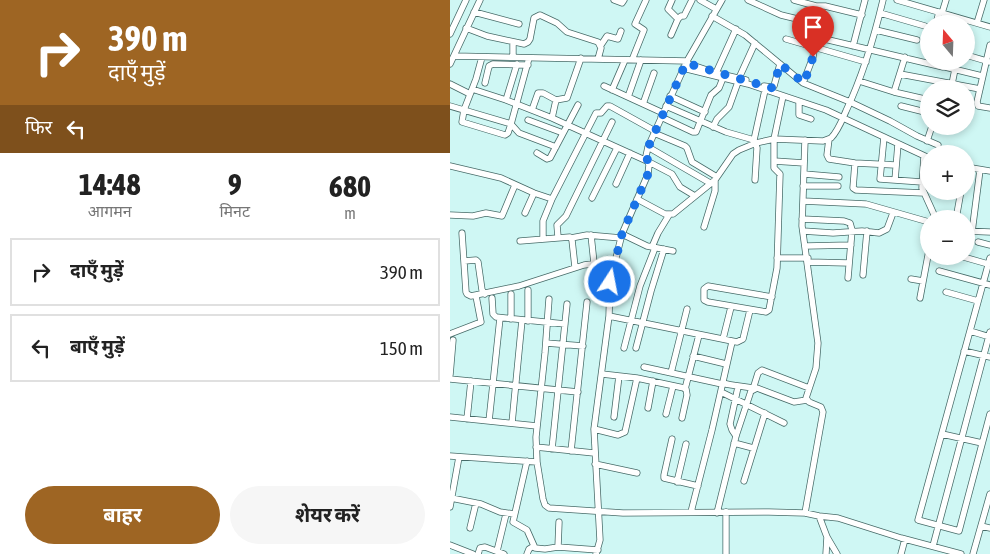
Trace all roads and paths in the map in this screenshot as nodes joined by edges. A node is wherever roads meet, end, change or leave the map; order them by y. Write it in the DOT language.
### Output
graph roads {
  1 [pos="466,0"];
  2 [pos="480,0"];
  3 [pos="614,0"];
  4 [pos="624,0"];
  5 [pos="646,0"];
  6 [pos="672,0"];
  7 [pos="692,0"];
  8 [pos="700,0"];
  9 [pos="722,0"];
  10 [pos="748,0"];
  11 [pos="763,0"];
  12 [pos="794,0"];
  13 [pos="865,0"];
  14 [pos="883,0"];
  15 [pos="897,0"];
  16 [pos="946,0"];
  17 [pos="984,0"];
  18 [pos="908,2"];
  19 [pos="760,7"];
  20 [pos="716,9"];
  21 [pos="474,12"];
  22 [pos="880,13"];
  23 [pos="941,13"];
  24 [pos="862,15"];
  25 [pos="946,15"];
  26 [pos="712,16"];
  27 [pos="678,19"];
  28 [pos="977,23"];
  29 [pos="519,24"];
  30 [pos="920,25"];
  31 [pos="990,26"];
  32 [pos="466,28"];
  33 [pos="736,29"];
  34 [pos="876,30"];
  35 [pos="621,31"];
  36 [pos="450,34"];
  37 [pos="671,35"];
  38 [pos="816,37"];
  39 [pos="786,39"];
  40 [pos="917,40"];
  41 [pos="513,42"];
  42 [pos="755,43"];
  43 [pos="601,45"];
  44 [pos="990,45"];
  45 [pos="853,46"];
  46 [pos="815,47"];
  47 [pos="869,50"];
  48 [pos="454,56"];
  49 [pos="482,57"];
  50 [pos="513,57"];
  51 [pos="905,57"];
  52 [pos="529,58"];
  53 [pos="581,58"];
  54 [pos="975,58"];
  55 [pos="598,59"];
  56 [pos="628,60"];
  57 [pos="641,60"];
  58 [pos="920,61"];
  59 [pos="866,62"];
  60 [pos="988,62"];
  61 [pos="450,64"];
  62 [pos="517,64"];
  63 [pos="685,64"];
  64 [pos="780,64"];
  65 [pos="528,65"];
  66 [pos="959,70"];
  67 [pos="654,73"];
  68 [pos="716,73"];
  69 [pos="900,74"];
  70 [pos="982,76"];
  71 [pos="723,78"];
  72 [pos="739,80"];
  73 [pos="926,80"];
  74 [pos="859,81"];
  75 [pos="485,83"];
  76 [pos="804,83"];
  77 [pos="450,84"];
  78 [pos="604,86"];
  79 [pos="975,88"];
  80 [pos="980,89"];
  81 [pos="612,90"];
  82 [pos="766,90"];
  83 [pos="471,92"];
  84 [pos="894,92"];
  85 [pos="670,96"];
  86 [pos="783,96"];
  87 [pos="628,97"];
  88 [pos="920,98"];
  89 [pos="506,100"];
  90 [pos="556,100"];
  91 [pos="799,102"];
  92 [pos="850,102"];
  93 [pos="517,104"];
  94 [pos="643,104"];
  95 [pos="578,105"];
  96 [pos="666,106"];
  97 [pos="901,106"];
  98 [pos="990,108"];
  99 [pos="451,109"];
  100 [pos="464,110"];
  101 [pos="532,110"];
  102 [pos="920,111"];
  103 [pos="705,112"];
  104 [pos="662,115"];
  105 [pos="844,115"];
  106 [pos="552,118"];
  107 [pos="811,119"];
  108 [pos="528,120"];
  109 [pos="612,122"];
  110 [pos="700,122"];
  111 [pos="511,124"];
  112 [pos="567,125"];
  113 [pos="713,127"];
  114 [pos="654,132"];
  115 [pos="563,133"];
  116 [pos="585,133"];
  117 [pos="929,135"];
  118 [pos="884,137"];
  119 [pos="774,139"];
  120 [pos="829,139"];
  121 [pos="804,140"];
  122 [pos="603,141"];
  123 [pos="755,142"];
  124 [pos="927,142"];
  125 [pos="898,144"];
  126 [pos="938,145"];
  127 [pos="556,147"];
  128 [pos="648,147"];
  129 [pos="616,148"];
  130 [pos="537,153"];
  131 [pos="630,153"];
  132 [pos="920,154"];
  133 [pos="647,161"];
  134 [pos="774,161"];
  135 [pos="804,163"];
  136 [pos="855,163"];
  137 [pos="880,164"];
  138 [pos="896,165"];
  139 [pos="450,166"];
  140 [pos="975,169"];
  141 [pos="980,170"];
  142 [pos="990,171"];
  143 [pos="804,174"];
  144 [pos="839,177"];
  145 [pos="714,180"];
  146 [pos="755,180"];
  147 [pos="895,180"];
  148 [pos="920,182"];
  149 [pos="616,184"];
  150 [pos="515,185"];
  151 [pos="803,186"];
  152 [pos="838,186"];
  153 [pos="920,193"];
  154 [pos="534,194"];
  155 [pos="695,196"];
  156 [pos="592,198"];
  157 [pos="552,199"];
  158 [pos="637,199"];
  159 [pos="803,201"];
  160 [pos="973,210"];
  161 [pos="893,213"];
  162 [pos="525,214"];
  163 [pos="450,215"];
  164 [pos="669,215"];
  165 [pos="802,219"];
  166 [pos="920,220"];
  167 [pos="704,227"];
  168 [pos="852,230"];
  169 [pos="990,230"];
  170 [pos="803,231"];
  171 [pos="867,231"];
  172 [pos="975,231"];
  173 [pos="462,233"];
  174 [pos="591,235"];
  175 [pos="622,236"];
  176 [pos="558,237"];
  177 [pos="543,238"];
  178 [pos="571,238"];
  179 [pos="520,241"];
  180 [pos="978,242"];
  181 [pos="851,245"];
  182 [pos="990,245"];
  183 [pos="806,246"];
  184 [pos="653,247"];
  185 [pos="664,249"];
  186 [pos="673,251"];
  187 [pos="777,258"];
  188 [pos="975,259"];
  189 [pos="808,260"];
  190 [pos="464,261"];
  191 [pos="614,261"];
  192 [pos="989,261"];
  193 [pos="594,263"];
  194 [pos="849,263"];
  195 [pos="926,265"];
  196 [pos="575,267"];
  197 [pos="939,271"];
  198 [pos="863,276"];
  199 [pos="848,278"];
  200 [pos="911,279"];
  201 [pos="923,281"];
  202 [pos="983,283"];
  203 [pos="990,285"];
  204 [pos="528,290"];
  205 [pos="946,292"];
  206 [pos="485,294"];
  207 [pos="510,294"];
  208 [pos="476,296"];
  209 [pos="772,297"];
  210 [pos="492,298"];
  211 [pos="920,298"];
  212 [pos="549,300"];
  213 [pos="978,301"];
  214 [pos="587,302"];
  215 [pos="567,304"];
  216 [pos="731,307"];
  217 [pos="687,308"];
  218 [pos="750,310"];
  219 [pos="608,316"];
  220 [pos="500,318"];
  221 [pos="511,319"];
  222 [pos="631,320"];
  223 [pos="525,321"];
  224 [pos="643,322"];
  225 [pos="546,323"];
  226 [pos="565,324"];
  227 [pos="682,331"];
  228 [pos="970,331"];
  229 [pos="450,334"];
  230 [pos="699,334"];
  231 [pos="990,335"];
  232 [pos="723,339"];
  233 [pos="453,340"];
  234 [pos="732,342"];
  235 [pos="546,343"];
  236 [pos="562,344"];
  237 [pos="583,346"];
  238 [pos="624,348"];
  239 [pos="636,348"];
  240 [pos="964,351"];
  241 [pos="693,356"];
  242 [pos="983,356"];
  243 [pos="990,357"];
  244 [pos="726,364"];
  245 [pos="644,367"];
  246 [pos="671,373"];
  247 [pos="602,374"];
  248 [pos="619,376"];
  249 [pos="450,377"];
  250 [pos="637,378"];
  251 [pos="688,378"];
  252 [pos="471,381"];
  253 [pos="653,381"];
  254 [pos="494,383"];
  255 [pos="722,383"];
  256 [pos="515,386"];
  257 [pos="673,386"];
  258 [pos="738,387"];
  259 [pos="685,388"];
  260 [pos="810,388"];
  261 [pos="542,389"];
  262 [pos="753,389"];
  263 [pos="558,390"];
  264 [pos="578,392"];
  265 [pos="721,392"];
  266 [pos="736,400"];
  267 [pos="807,400"];
  268 [pos="747,404"];
  269 [pos="648,408"];
  270 [pos="765,413"];
  271 [pos="666,414"];
  272 [pos="990,414"];
  273 [pos="450,417"];
  274 [pos="614,417"];
  275 [pos="682,418"];
  276 [pos="467,419"];
  277 [pos="489,421"];
  278 [pos="512,423"];
  279 [pos="784,423"];
  280 [pos="537,426"];
  281 [pos="594,429"];
  282 [pos="942,434"];
  283 [pos="736,436"];
  284 [pos="960,438"];
  285 [pos="672,439"];
  286 [pos="734,443"];
  287 [pos="982,443"];
  288 [pos="686,444"];
  289 [pos="536,447"];
  290 [pos="753,448"];
  291 [pos="552,449"];
  292 [pos="571,451"];
  293 [pos="594,453"];
  294 [pos="450,456"];
  295 [pos="459,457"];
  296 [pos="527,461"];
  297 [pos="537,462"];
  298 [pos="595,464"];
  299 [pos="637,473"];
  300 [pos="744,480"];
  301 [pos="677,482"];
  302 [pos="698,486"];
  303 [pos="990,494"];
  304 [pos="451,498"];
  305 [pos="476,503"];
  306 [pos="989,503"];
  307 [pos="450,507"];
  308 [pos="599,510"];
  309 [pos="691,512"];
  310 [pos="726,512"];
  311 [pos="717,513"];
  312 [pos="805,513"];
  313 [pos="506,514"];
  314 [pos="514,514"];
  315 [pos="819,516"];
  316 [pos="559,522"];
  317 [pos="938,526"];
  318 [pos="981,526"];
  319 [pos="470,528"];
  320 [pos="990,528"];
  321 [pos="827,537"];
  322 [pos="905,539"];
  323 [pos="450,545"];
  324 [pos="534,546"];
  325 [pos="932,546"];
  326 [pos="558,547"];
  327 [pos="497,551"];
  328 [pos="544,552"];
  329 [pos="597,552"];
  330 [pos="954,553"];
  331 [pos="473,554"];
  332 [pos="478,554"];
  333 [pos="504,554"];
  334 [pos="527,554"];
  335 [pos="726,554"];
  336 [pos="826,554"];
  337 [pos="837,554"];
  338 [pos="901,554"];
  339 [pos="961,554"];
  340 [pos="973,554"];
  1 -- 36 [label="street"];
  2 -- 21 [label="street"];
  3 -- 4 [label="street"];
  5 -- 56 [label="street"];
  6 -- 27 [label="street"];
  7 -- 27 [label="street"];
  8 -- 20 [label="street"];
  9 -- 20 [label="street"];
  10 -- 19 [label="street"];
  11 -- 19 [label="street"];
  12 -- 24 [label="street"];
  13 -- 24 [label="street"];
  14 -- 22 [label="street"];
  15 -- 18 [label="street"];
  16 -- 23 [label="street"];
  17 -- 28 [label="street"];
  18 -- 23 [label="street"];
  19 -- 38 [label="street"];
  20 -- 26 [label="street"];
  21 -- 29 [label="street"];
  21 -- 32 [label="street"];
  22 -- 30 [label="street"];
  22 -- 34 [label="street"];
  23 -- 25 [label="street"];
  24 -- 45 [label="street"];
  26 -- 33 [label="street"];
  26 -- 63 [label="street"];
  27 -- 37 [label="street"];
  28 -- 31 [label="street"];
  32 -- 41 [label="street"];
  32 -- 48 [label="street"];
  33 -- 42 [label="street"];
  33 -- 68 [label="street"];
  34 -- 40 [label="street"];
  34 -- 47 [label="street"];
  35 -- 43 [label="street"];
  38 -- 45 [label="street"];
  38 -- 46 [label="street"];
  39 -- 46 [label="street"];
  41 -- 43 [label="street"];
  41 -- 50 [label="street"];
  42 -- 64 [label="street"];
  42 -- 72 [label="street"];
  43 -- 55 [label="street"];
  44 -- 60 [label="street"];
  45 -- 47 [label="street"];
  46 -- 59 [label="street"];
  46 -- 76 [label="street"];
  47 -- 51 [label="street"];
  47 -- 59 [label="street"];
  48 -- 49 [label="street"];
  48 -- 61 [label="street"];
  49 -- 50 [label="street"];
  49 -- 83 [label="street"];
  50 -- 52 [label="street"];
  51 -- 58 [label="street"];
  51 -- 69 [label="street"];
  52 -- 53 [label="street"];
  52 -- 65 [label="street"];
  53 -- 55 [label="street"];
  53 -- 90 [label="street"];
  54 -- 60 [label="street"];
  55 -- 56 [label="street"];
  56 -- 57 [label="street"];
  56 -- 81 [label="street"];
  57 -- 63 [label="street"];
  57 -- 87 [label="street"];
  59 -- 74 [label="street"];
  60 -- 70 [label="street"];
  62 -- 65 [label="street"];
  62 -- 75 [label="street"];
  62 -- 89 [label="street"];
  63 -- 68 [label="street"];
  63 -- 71 [label="street"];
  63 -- 85 [label="street"];
  64 -- 72 [label="street"];
  64 -- 76 [label="street"];
  65 -- 93 [label="street"];
  66 -- 70 [label="street"];
  67 -- 94 [label="street"];
  68 -- 72 [label="street"];
  69 -- 73 [label="street"];
  69 -- 84 [label="street"];
  70 -- 80 [label="street"];
  71 -- 72 [label="street"];
  71 -- 103 [label="street"];
  72 -- 82 [label="street"];
  72 -- 113 [label="street"];
  74 -- 84 [label="street"];
  74 -- 92 [label="street"];
  76 -- 92 [label="street"];
  77 -- 83 [label="street"];
  78 -- 81 [label="street"];
  79 -- 80 [label="street"];
  80 -- 98 [label="street"];
  81 -- 87 [label="street"];
  82 -- 86 [label="street"];
  82 -- 123 [label="street"];
  83 -- 89 [label="street"];
  83 -- 100 [label="street"];
  84 -- 88 [label="street"];
  85 -- 96 [label="street"];
  85 -- 103 [label="street"];
  86 -- 91 [label="street"];
  86 -- 119 [label="street"];
  87 -- 94 [label="street"];
  89 -- 93 [label="street"];
  90 -- 101 [label="street"];
  90 -- 106 [label="street"];
  91 -- 105 [label="street"];
  91 -- 107 [label="street"];
  92 -- 105 [label="street"];
  92 -- 124 [label="street"];
  93 -- 101 [label="street"];
  93 -- 111 [label="street"];
  94 -- 104 [label="street"];
  95 -- 112 [label="street"];
  96 -- 104 [label="street"];
  96 -- 110 [label="street"];
  97 -- 102 [label="street"];
  99 -- 100 [label="street"];
  100 -- 111 [label="street"];
  100 -- 111 [label="street"];
  101 -- 106 [label="street"];
  103 -- 110 [label="street"];
  104 -- 110 [label="street"];
  104 -- 114 [label="street"];
  105 -- 118 [label="street"];
  105 -- 120 [label="street"];
  106 -- 112 [label="street"];
  108 -- 115 [label="street"];
  109 -- 122 [label="street"];
  110 -- 113 [label="street"];
  111 -- 127 [label="street"];
  112 -- 115 [label="street"];
  112 -- 116 [label="street"];
  113 -- 123 [label="street"];
  114 -- 116 [label="street"];
  114 -- 128 [label="street"];
  114 -- 145 [label="street"];
  115 -- 127 [label="street"];
  116 -- 122 [label="street"];
  116 -- 157 [label="street"];
  117 -- 124 [label="street"];
  118 -- 125 [label="street"];
  118 -- 137 [label="street"];
  119 -- 121 [label="street"];
  119 -- 123 [label="street"];
  119 -- 134 [label="street"];
  120 -- 121 [label="street"];
  120 -- 136 [label="street"];
  121 -- 135 [label="street"];
  122 -- 129 [label="street"];
  122 -- 176 [label="street"];
  123 -- 145 [label="street"];
  123 -- 146 [label="street"];
  124 -- 126 [label="street"];
  125 -- 132 [label="street"];
  125 -- 138 [label="street"];
  127 -- 130 [label="street"];
  128 -- 133 [label="street"];
  128 -- 145 [label="street"];
  129 -- 131 [label="street"];
  129 -- 156 [label="street"];
  131 -- 133 [label="street"];
  131 -- 149 [label="street"];
  133 -- 155 [label="street"];
  133 -- 158 [label="street"];
  134 -- 135 [label="street"];
  134 -- 187 [label="street"];
  135 -- 143 [label="street"];
  136 -- 137 [label="street"];
  136 -- 153 [label="street"];
  137 -- 138 [label="street"];
  137 -- 147 [label="street"];
  138 -- 147 [label="street"];
  139 -- 150 [label="street"];
  140 -- 141 [label="street"];
  141 -- 142 [label="street"];
  141 -- 160 [label="street"];
  143 -- 144 [label="street"];
  143 -- 151 [label="street"];
  145 -- 155 [label="street"];
  145 -- 167 [label="street"];
  147 -- 148 [label="street"];
  150 -- 154 [label="street"];
  150 -- 163 [label="street"];
  151 -- 152 [label="street"];
  151 -- 159 [label="street"];
  154 -- 157 [label="street"];
  154 -- 162 [label="street"];
  155 -- 164 [label="street"];
  157 -- 177 [label="street"];
  158 -- 164 [label="street"];
  158 -- 175 [label="street"];
  159 -- 161 [label="street"];
  159 -- 165 [label="street"];
  161 -- 166 [label="street"];
  161 -- 171 [label="street"];
  164 -- 184 [label="street"];
  165 -- 168 [label="street"];
  165 -- 170 [label="street"];
  168 -- 170 [label="street"];
  168 -- 171 [label="street"];
  168 -- 181 [label="street"];
  169 -- 172 [label="street"];
  170 -- 183 [label="street"];
  171 -- 198 [label="street"];
  173 -- 190 [label="street"];
  174 -- 175 [label="street"];
  174 -- 178 [label="street"];
  174 -- 193 [label="street"];
  175 -- 184 [label="street"];
  175 -- 191 [label="street"];
  176 -- 177 [label="street"];
  176 -- 178 [label="street"];
  177 -- 179 [label="street"];
  178 -- 196 [label="street"];
  180 -- 182 [label="street"];
  181 -- 183 [label="street"];
  181 -- 194 [label="street"];
  183 -- 189 [label="street"];
  184 -- 185 [label="street"];
  184 -- 222 [label="street"];
  185 -- 186 [label="street"];
  185 -- 224 [label="street"];
  187 -- 189 [label="street"];
  187 -- 209 [label="street"];
  188 -- 192 [label="street"];
  189 -- 194 [label="street"];
  189 -- 260 [label="street"];
  190 -- 206 [label="street"];
  190 -- 208 [label="street"];
  191 -- 193 [label="street"];
  191 -- 219 [label="street"];
  192 -- 202 [label="street"];
  193 -- 196 [label="street"];
  194 -- 199 [label="street"];
  195 -- 201 [label="street"];
  196 -- 206 [label="street"];
  197 -- 202 [label="street"];
  200 -- 201 [label="street"];
  201 -- 211 [label="street"];
  202 -- 203 [label="street"];
  202 -- 213 [label="street"];
  204 -- 223 [label="street"];
  205 -- 213 [label="street"];
  206 -- 208 [label="street"];
  207 -- 221 [label="street"];
  208 -- 229 [label="street"];
  209 -- 216 [label="street"];
  209 -- 218 [label="street"];
  210 -- 220 [label="street"];
  212 -- 225 [label="street"];
  213 -- 228 [label="street"];
  214 -- 237 [label="street"];
  215 -- 226 [label="street"];
  216 -- 218 [label="street"];
  216 -- 232 [label="street"];
  217 -- 227 [label="street"];
  218 -- 234 [label="street"];
  219 -- 222 [label="street"];
  219 -- 247 [label="street"];
  220 -- 221 [label="street"];
  220 -- 254 [label="street"];
  221 -- 223 [label="street"];
  222 -- 224 [label="street"];
  222 -- 238 [label="street"];
  223 -- 225 [label="street"];
  223 -- 256 [label="street"];
  224 -- 227 [label="street"];
  224 -- 239 [label="street"];
  225 -- 226 [label="street"];
  225 -- 235 [label="street"];
  226 -- 236 [label="street"];
  227 -- 230 [label="street"];
  227 -- 246 [label="street"];
  228 -- 231 [label="street"];
  228 -- 240 [label="street"];
  230 -- 232 [label="street"];
  230 -- 241 [label="street"];
  231 -- 242 [label="street"];
  232 -- 234 [label="street"];
  233 -- 249 [label="street"];
  234 -- 244 [label="street"];
  235 -- 236 [label="street"];
  235 -- 261 [label="street"];
  236 -- 237 [label="street"];
  236 -- 263 [label="street"];
  237 -- 264 [label="street"];
  240 -- 242 [label="street"];
  240 -- 282 [label="street"];
  241 -- 244 [label="street"];
  241 -- 251 [label="street"];
  242 -- 243 [label="street"];
  242 -- 284 [label="street"];
  244 -- 255 [label="street"];
  245 -- 246 [label="street"];
  246 -- 251 [label="street"];
  247 -- 248 [label="street"];
  247 -- 281 [label="street"];
  248 -- 250 [label="street"];
  248 -- 274 [label="street"];
  249 -- 252 [label="street"];
  250 -- 253 [label="street"];
  250 -- 281 [label="street"];
  251 -- 255 [label="street"];
  251 -- 259 [label="street"];
  252 -- 254 [label="street"];
  252 -- 276 [label="street"];
  253 -- 257 [label="street"];
  253 -- 269 [label="street"];
  254 -- 256 [label="street"];
  254 -- 277 [label="street"];
  255 -- 258 [label="street"];
  255 -- 265 [label="street"];
  256 -- 261 [label="street"];
  256 -- 278 [label="street"];
  257 -- 259 [label="street"];
  257 -- 271 [label="street"];
  258 -- 262 [label="street"];
  258 -- 266 [label="street"];
  259 -- 275 [label="street"];
  260 -- 262 [label="street"];
  260 -- 267 [label="street"];
  261 -- 263 [label="street"];
  261 -- 280 [label="street"];
  262 -- 267 [label="street"];
  262 -- 268 [label="street"];
  263 -- 264 [label="street"];
  263 -- 291 [label="street"];
  264 -- 292 [label="street"];
  265 -- 266 [label="street"];
  265 -- 302 [label="street"];
  266 -- 268 [label="street"];
  266 -- 283 [label="street"];
  267 -- 312 [label="street"];
  268 -- 270 [label="street"];
  268 -- 283 [label="street"];
  270 -- 279 [label="street"];
  270 -- 290 [label="street"];
  272 -- 287 [label="street"];
  273 -- 276 [label="street"];
  276 -- 277 [label="street"];
  277 -- 278 [label="street"];
  278 -- 280 [label="street"];
  280 -- 289 [label="street"];
  281 -- 293 [label="street"];
  282 -- 284 [label="street"];
  282 -- 317 [label="street"];
  283 -- 286 [label="street"];
  284 -- 287 [label="street"];
  284 -- 317 [label="street"];
  285 -- 301 [label="street"];
  286 -- 290 [label="street"];
  286 -- 311 [label="street"];
  287 -- 317 [label="street"];
  288 -- 301 [label="street"];
  289 -- 291 [label="street"];
  289 -- 297 [label="street"];
  290 -- 300 [label="street"];
  291 -- 292 [label="street"];
  292 -- 293 [label="street"];
  293 -- 298 [label="street"];
  294 -- 295 [label="street"];
  295 -- 296 [label="street"];
  295 -- 304 [label="street"];
  296 -- 297 [label="street"];
  296 -- 314 [label="street"];
  297 -- 308 [label="street"];
  298 -- 299 [label="street"];
  298 -- 308 [label="street"];
  301 -- 302 [label="street"];
  302 -- 309 [label="street"];
  303 -- 306 [label="street"];
  304 -- 305 [label="street"];
  304 -- 307 [label="street"];
  305 -- 313 [label="street"];
  305 -- 319 [label="street"];
  306 -- 318 [label="street"];
  308 -- 309 [label="street"];
  308 -- 329 [label="street"];
  309 -- 311 [label="street"];
  310 -- 311 [label="street"];
  310 -- 312 [label="street"];
  310 -- 335 [label="street"];
  312 -- 315 [label="street"];
  313 -- 314 [label="street"];
  313 -- 327 [label="street"];
  314 -- 324 [label="street"];
  315 -- 321 [label="street"];
  315 -- 322 [label="street"];
  316 -- 326 [label="street"];
  317 -- 325 [label="street"];
  318 -- 320 [label="street"];
  318 -- 340 [label="street"];
  321 -- 336 [label="street"];
  321 -- 337 [label="street"];
  322 -- 325 [label="street"];
  322 -- 338 [label="street"];
  323 -- 331 [label="street"];
  324 -- 328 [label="street"];
  324 -- 334 [label="street"];
  325 -- 330 [label="street"];
  326 -- 328 [label="street"];
  326 -- 329 [label="street"];
  327 -- 332 [label="street"];
  327 -- 333 [label="street"];
  330 -- 339 [label="street"];
}
